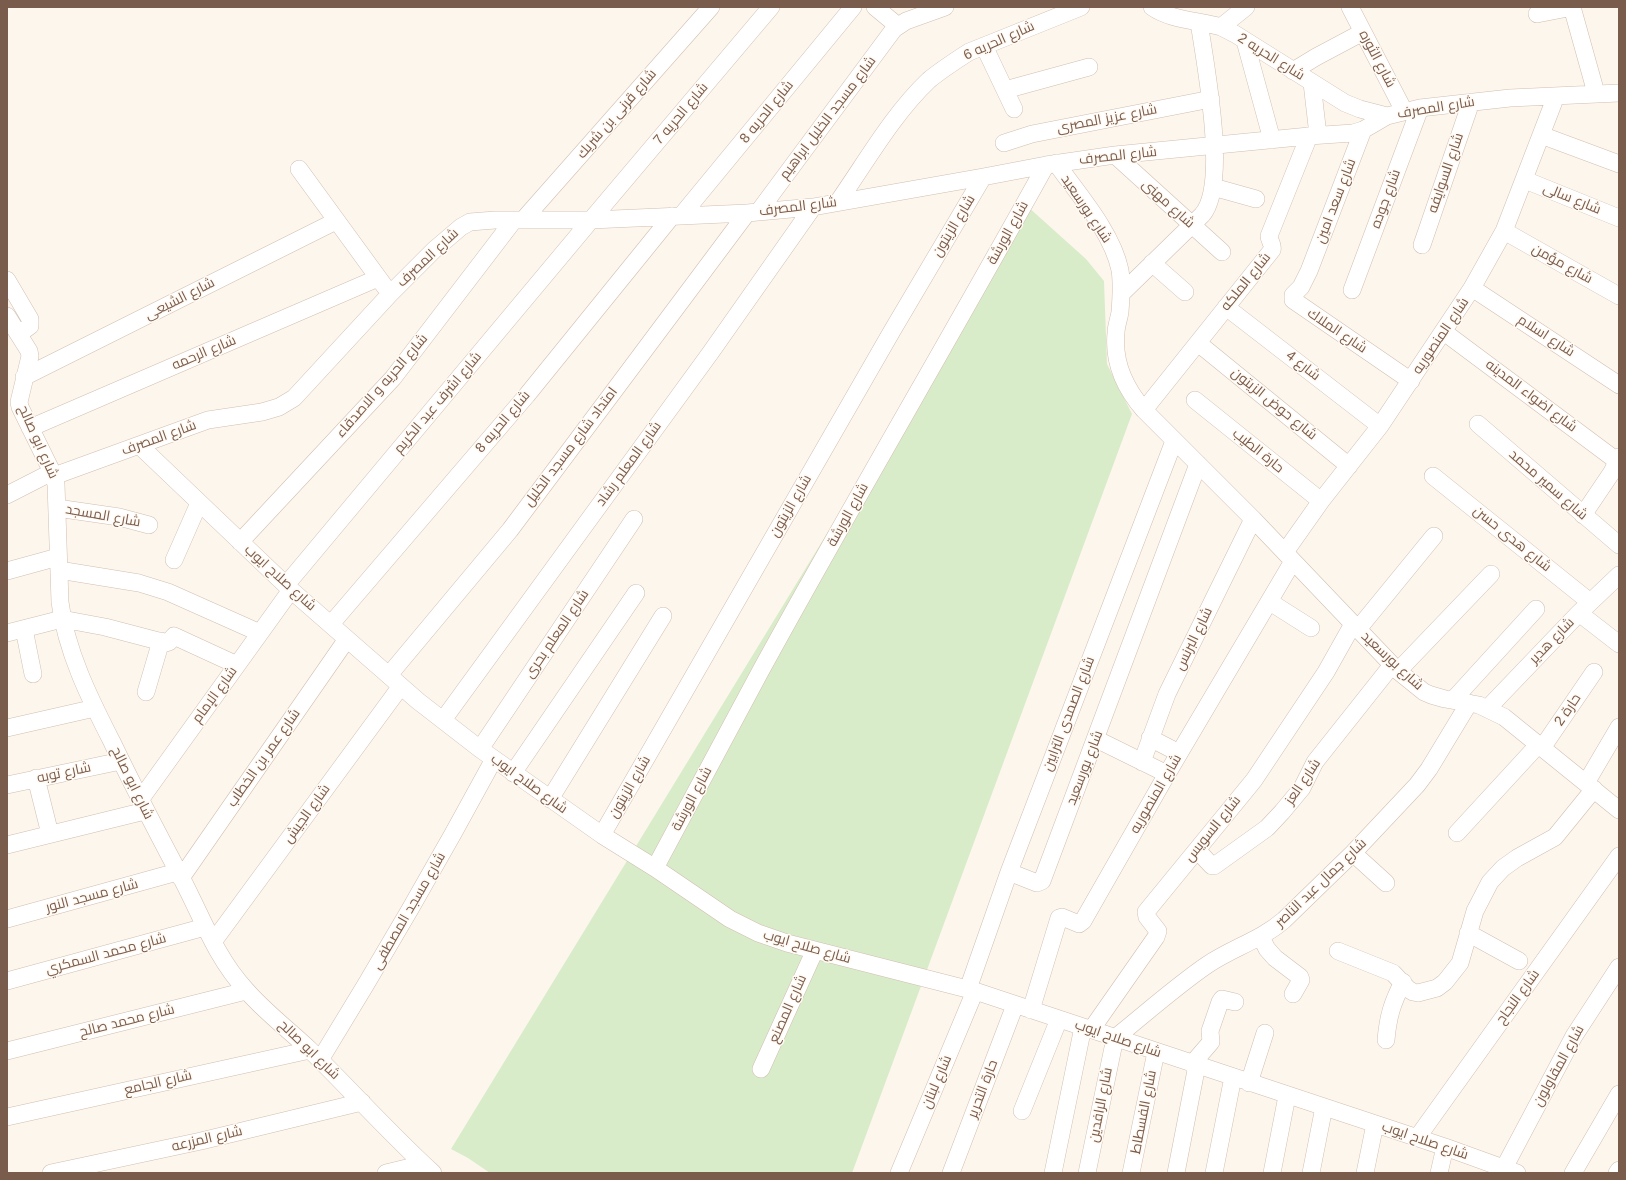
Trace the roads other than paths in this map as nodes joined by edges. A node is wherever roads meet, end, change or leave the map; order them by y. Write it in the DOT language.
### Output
graph roads {
  1 [pos="711,7"];
  2 [pos="771,7"];
  3 [pos="853,7"];
  4 [pos="875,7"];
  5 [pos="945,7"];
  6 [pos="1081,7"];
  7 [pos="1152,7"];
  8 [pos="1246,7"];
  9 [pos="1350,7"];
  10 [pos="1573,7"];
  11 [pos="1537,14"];
  12 [pos="1200,18"];
  13 [pos="898,26"];
  14 [pos="1221,27"];
  15 [pos="1363,32"];
  16 [pos="1245,41"];
  17 [pos="984,46"];
  18 [pos="1089,67"];
  19 [pos="1293,71"];
  20 [pos="1312,83"];
  21 [pos="1004,90"];
  22 [pos="1596,93"];
  23 [pos="1619,93"];
  24 [pos="1556,96"];
  25 [pos="1211,98"];
  26 [pos="1471,102"];
  27 [pos="1014,109"];
  28 [pos="1412,109"];
  29 [pos="1387,116"];
  30 [pos="1363,130"];
  31 [pos="1541,135"];
  32 [pos="1314,136"];
  33 [pos="1272,140"];
  34 [pos="1004,143"];
  35 [pos="1214,146"];
  36 [pos="1115,155"];
  37 [pos="1051,164"];
  38 [pos="1619,164"];
  39 [pos="299,169"];
  40 [pos="983,178"];
  41 [pos="1525,180"];
  42 [pos="1213,187"];
  43 [pos="1256,199"];
  44 [pos="838,202"];
  45 [pos="813,207"];
  46 [pos="753,212"];
  47 [pos="677,216"];
  48 [pos="1619,218"];
  49 [pos="518,220"];
  50 [pos="591,220"];
  51 [pos="336,221"];
  52 [pos="1192,226"];
  53 [pos="1504,231"];
  54 [pos="1422,245"];
  55 [pos="1222,252"];
  56 [pos="1152,264"];
  57 [pos="1309,271"];
  58 [pos="378,278"];
  59 [pos="7,280"];
  60 [pos="1472,288"];
  61 [pos="1352,290"];
  62 [pos="1185,292"];
  63 [pos="390,294"];
  64 [pos="1121,294"];
  65 [pos="1619,296"];
  66 [pos="1226,307"];
  67 [pos="7,316"];
  68 [pos="1444,332"];
  69 [pos="19,334"];
  70 [pos="1198,343"];
  71 [pos="24,380"];
  72 [pos="1411,381"];
  73 [pos="1619,385"];
  74 [pos="7,390"];
  75 [pos="1195,400"];
  76 [pos="1144,410"];
  77 [pos="1478,424"];
  78 [pos="1380,426"];
  79 [pos="30,428"];
  80 [pos="1174,441"];
  81 [pos="139,445"];
  82 [pos="1618,459"];
  83 [pos="1198,464"];
  84 [pos="1349,466"];
  85 [pos="53,474"];
  86 [pos="1433,476"];
  87 [pos="7,495"];
  88 [pos="1321,501"];
  89 [pos="199,503"];
  90 [pos="57,508"];
  91 [pos="1583,515"];
  92 [pos="634,519"];
  93 [pos="1253,519"];
  94 [pos="149,525"];
  95 [pos="1434,536"];
  96 [pos="240,542"];
  97 [pos="1619,545"];
  98 [pos="1289,556"];
  99 [pos="174,560"];
  100 [pos="58,563"];
  101 [pos="7,571"];
  102 [pos="1492,574"];
  103 [pos="1619,576"];
  104 [pos="289,587"];
  105 [pos="636,593"];
  106 [pos="1270,602"];
  107 [pos="1585,608"];
  108 [pos="1536,609"];
  109 [pos="663,616"];
  110 [pos="62,619"];
  111 [pos="331,624"];
  112 [pos="1356,627"];
  113 [pos="1311,628"];
  114 [pos="24,629"];
  115 [pos="7,633"];
  116 [pos="260,633"];
  117 [pos="347,639"];
  118 [pos="161,641"];
  119 [pos="1619,644"];
  120 [pos="237,665"];
  121 [pos="1395,668"];
  122 [pos="1594,672"];
  123 [pos="33,674"];
  124 [pos="395,680"];
  125 [pos="146,692"];
  126 [pos="1453,700"];
  127 [pos="1469,703"];
  128 [pos="95,708"];
  129 [pos="1488,708"];
  130 [pos="443,720"];
  131 [pos="1619,727"];
  132 [pos="7,728"];
  133 [pos="1150,738"];
  134 [pos="1096,739"];
  135 [pos="1540,746"];
  136 [pos="480,749"];
  137 [pos="1179,753"];
  138 [pos="494,759"];
  139 [pos="121,761"];
  140 [pos="1142,762"];
  141 [pos="513,773"];
  142 [pos="1167,774"];
  143 [pos="36,778"];
  144 [pos="7,785"];
  145 [pos="1590,786"];
  146 [pos="550,799"];
  147 [pos="142,805"];
  148 [pos="1619,810"];
  149 [pos="1457,833"];
  150 [pos="50,834"];
  151 [pos="602,835"];
  152 [pos="7,845"];
  153 [pos="1196,850"];
  154 [pos="1353,853"];
  155 [pos="1619,856"];
  156 [pos="655,868"];
  157 [pos="1010,872"];
  158 [pos="179,875"];
  159 [pos="1386,883"];
  160 [pos="7,919"];
  161 [pos="204,927"];
  162 [pos="1468,933"];
  163 [pos="1261,937"];
  164 [pos="213,942"];
  165 [pos="815,950"];
  166 [pos="1338,950"];
  167 [pos="1519,961"];
  168 [pos="1619,967"];
  169 [pos="7,981"];
  170 [pos="1403,982"];
  171 [pos="972,990"];
  172 [pos="246,991"];
  173 [pos="1293,994"];
  174 [pos="1235,1002"];
  175 [pos="1023,1007"];
  176 [pos="1059,1019"];
  177 [pos="1087,1029"];
  178 [pos="1265,1033"];
  179 [pos="1115,1038"];
  180 [pos="1386,1040"];
  181 [pos="7,1051"];
  182 [pos="1156,1052"];
  183 [pos="315,1055"];
  184 [pos="1195,1065"];
  185 [pos="761,1069"];
  186 [pos="1233,1077"];
  187 [pos="1249,1083"];
  188 [pos="1619,1094"];
  189 [pos="1287,1096"];
  190 [pos="362,1102"];
  191 [pos="1324,1107"];
  192 [pos="1022,1111"];
  193 [pos="7,1117"];
  194 [pos="1374,1124"];
  195 [pos="1417,1138"];
  196 [pos="1445,1147"];
  197 [pos="428,1168"];
  198 [pos="1510,1170"];
  199 [pos="1619,1170"];
  200 [pos="51,1173"];
  201 [pos="386,1173"];
  202 [pos="899,1173"];
  203 [pos="950,1173"];
  204 [pos="1054,1173"];
  205 [pos="1088,1173"];
  206 [pos="1131,1173"];
  207 [pos="1176,1173"];
  208 [pos="1214,1173"];
  209 [pos="1272,1173"];
  210 [pos="1311,1173"];
  211 [pos="1365,1173"];
  212 [pos="1439,1173"];
  213 [pos="1573,1173"];
  214 [pos="1617,1173"];
  1 -- 49 [label="street, شارع قرنى بن شريك"];
  2 -- 50 [label="street, شارع الحريه 7"];
  3 -- 47 [label="street, شارع الحريه 8"];
  4 -- 13 [label="street"];
  5 -- 13 [label="street"];
  6 -- 17 [label="street, شارع الحريه 6"];
  7 -- 12 [label="street, شارع الحريه 2"];
  8 -- 14 [label="street"];
  9 -- 15 [label="street, شارع الثوره"];
  10 -- 11 [label="street"];
  10 -- 22 [label="street"];
  12 -- 14 [label="street, شارع الحريه 2"];
  12 -- 25 [label="street"];
  13 -- 46 [label="street, شارع مسجد الخليل ابراهيم"];
  14 -- 16 [label="street, شارع الحريه 2"];
  15 -- 19 [label="street"];
  15 -- 28 [label="street, شارع الثوره"];
  16 -- 19 [label="street, شارع الحريه 2"];
  16 -- 33 [label="street"];
  17 -- 21 [label="street"];
  17 -- 44 [label="street, شارع الحريه 6"];
  18 -- 21 [label="street"];
  19 -- 20 [label="street, شارع الحريه 2"];
  20 -- 29 [label="street, شارع الحريه 2"];
  20 -- 32 [label="street"];
  21 -- 27 [label="street"];
  22 -- 23 [label="street, شارع المصرف"];
  22 -- 24 [label="street, شارع المصرف"];
  24 -- 26 [label="street, شارع المصرف"];
  24 -- 31 [label="street, شارع المنصوريه"];
  25 -- 34 [label="street, شارع عزيز المصرى"];
  25 -- 35 [label="street"];
  26 -- 28 [label="street, شارع المصرف"];
  26 -- 54 [label="street, شارع السوايفه"];
  28 -- 29 [label="street, شارع المصرف"];
  28 -- 61 [label="street, شارع جوده"];
  29 -- 30 [label="street, شارع المصرف"];
  30 -- 32 [label="street, شارع المصرف"];
  30 -- 57 [label="street, شارع سعد امين"];
  31 -- 38 [label="street"];
  31 -- 41 [label="street, شارع المنصوريه"];
  32 -- 33 [label="street, شارع المصرف"];
  32 -- 66 [label="street, شارع الملكه"];
  33 -- 35 [label="street, شارع المصرف"];
  35 -- 36 [label="street, شارع المصرف"];
  35 -- 42 [label="street"];
  36 -- 37 [label="street, شارع المصرف"];
  36 -- 52 [label="street, شارع مهنى"];
  37 -- 40 [label="street, شارع المصرف"];
  37 -- 64 [label="street, شارع بورسعيد"];
  37 -- 156 [label="street, شارع الورشة"];
  39 -- 51 [label="street"];
  40 -- 44 [label="street, شارع المصرف"];
  40 -- 151 [label="street, شارع الزيتون"];
  41 -- 48 [label="street, شارع سالى"];
  41 -- 53 [label="street, شارع المنصوريه"];
  42 -- 43 [label="street"];
  42 -- 52 [label="street"];
  44 -- 45 [label="street, شارع المصرف"];
  45 -- 46 [label="street, شارع المصرف"];
  45 -- 130 [label="street, شارع المعلم رشاد"];
  46 -- 47 [label="street, شارع المصرف"];
  46 -- 124 [label="street, امتداد شارع مسجد الخليل"];
  47 -- 50 [label="street, شارع المصرف"];
  47 -- 111 [label="street, شارع الحريه 8"];
  49 -- 50 [label="street, شارع المصرف"];
  49 -- 63 [label="street, شارع المصرف"];
  49 -- 96 [label="street, شارع الحريه و الاصدقاء"];
  50 -- 104 [label="street, شارع اشرف عبد الكريم"];
  51 -- 58 [label="street"];
  51 -- 71 [label="street, شارع الشيعى"];
  52 -- 55 [label="street, شارع مهنى"];
  52 -- 56 [label="street"];
  53 -- 60 [label="street, شارع المنصوريه"];
  53 -- 65 [label="street, شارع مؤمن"];
  56 -- 62 [label="street"];
  56 -- 64 [label="street"];
  57 -- 72 [label="street, شارع الملاك"];
  58 -- 63 [label="street"];
  58 -- 79 [label="street, شارع الرحمه"];
  59 -- 69 [label="street"];
  60 -- 68 [label="street, شارع المنصوريه"];
  60 -- 73 [label="street, شارع اسلام"];
  63 -- 81 [label="street, شارع المصرف"];
  64 -- 76 [label="street, شارع بورسعيد"];
  66 -- 70 [label="street, شارع الملكه"];
  66 -- 78 [label="street, شارع 4"];
  67 -- 69 [label="street, شارع ابو صالح"];
  68 -- 72 [label="street, شارع المنصوريه"];
  68 -- 82 [label="street, شارع اضواء المدينه"];
  69 -- 71 [label="street, شارع ابو صالح"];
  70 -- 76 [label="street, شارع الملكه"];
  70 -- 84 [label="street, شارع حوض الزيتون"];
  71 -- 74 [label="street, شارع الشيعى"];
  71 -- 79 [label="street, شارع ابو صالح"];
  72 -- 78 [label="street, شارع المنصوريه"];
  75 -- 88 [label="street, حارة الطيب"];
  76 -- 80 [label="street, شارع بورسعيد"];
  77 -- 91 [label="street, شارع سمير محمد"];
  78 -- 84 [label="street, شارع المنصوريه"];
  79 -- 85 [label="street, شارع ابو صالح"];
  80 -- 83 [label="street, شارع بورسعيد"];
  80 -- 157 [label="street, شارع الصمدى الترابين"];
  81 -- 85 [label="street, شارع المصرف"];
  81 -- 89 [label="street, شارع صلاح ايوب"];
  82 -- 91 [label="street"];
  83 -- 93 [label="street, شارع بورسعيد"];
  83 -- 134 [label="street, شارع بورسعيد"];
  84 -- 88 [label="street, شارع المنصوريه"];
  85 -- 87 [label="street, شارع المصرف"];
  85 -- 90 [label="street, شارع ابو صالح"];
  86 -- 107 [label="street, شارع هدى حسن"];
  88 -- 98 [label="street, شارع المنصوريه"];
  89 -- 96 [label="street, شارع صلاح ايوب"];
  89 -- 99 [label="street"];
  90 -- 94 [label="street, شارع المسجد"];
  90 -- 100 [label="street, شارع ابو صالح"];
  91 -- 97 [label="street, شارع سمير محمد"];
  92 -- 136 [label="street, شارع المعلم بحرى"];
  93 -- 98 [label="street, شارع بورسعيد"];
  93 -- 133 [label="street, شارع البرنس"];
  95 -- 112 [label="street, شارع السويس"];
  96 -- 104 [label="street, شارع صلاح ايوب"];
  98 -- 106 [label="street, شارع المنصوريه"];
  98 -- 112 [label="street, شارع بورسعيد"];
  100 -- 101 [label="street"];
  100 -- 110 [label="street, شارع ابو صالح"];
  100 -- 116 [label="street"];
  102 -- 121 [label="street, شارع العز"];
  103 -- 107 [label="street, شارع هدير"];
  104 -- 111 [label="street, شارع صلاح ايوب"];
  104 -- 116 [label="street, شارع الإمام"];
  105 -- 141 [label="street"];
  106 -- 113 [label="street"];
  106 -- 137 [label="street, شارع المنصوريه"];
  107 -- 119 [label="street, شارع هدى حسن"];
  107 -- 129 [label="street, شارع هدير"];
  108 -- 126 [label="street"];
  109 -- 146 [label="street"];
  110 -- 114 [label="street"];
  110 -- 118 [label="street"];
  110 -- 128 [label="street, شارع ابو صالح"];
  111 -- 117 [label="street, شارع صلاح ايوب"];
  112 -- 121 [label="street, شارع بورسعيد"];
  112 -- 153 [label="street, شارع السويس"];
  114 -- 115 [label="street"];
  114 -- 123 [label="street"];
  116 -- 120 [label="street, شارع الإمام"];
  117 -- 124 [label="street, شارع صلاح ايوب"];
  117 -- 158 [label="street, شارع عمر بن الخطاب"];
  118 -- 120 [label="street"];
  118 -- 125 [label="street"];
  120 -- 147 [label="street, شارع الإمام"];
  121 -- 126 [label="street, شارع بورسعيد"];
  121 -- 153 [label="street, شارع العز"];
  122 -- 135 [label="street, حارة 2"];
  124 -- 130 [label="street, شارع صلاح ايوب"];
  124 -- 164 [label="street, شارع الجيش"];
  126 -- 127 [label="street, شارع بورسعيد"];
  127 -- 129 [label="street, شارع بورسعيد"];
  127 -- 154 [label="street, شارع جمال عبد الناصر"];
  128 -- 132 [label="street"];
  128 -- 139 [label="street, شارع ابو صالح"];
  129 -- 135 [label="street, شارع بورسعيد"];
  130 -- 136 [label="street, شارع صلاح ايوب"];
  131 -- 145 [label="street"];
  133 -- 137 [label="street"];
  133 -- 140 [label="street, شارع البرنس"];
  134 -- 140 [label="street"];
  134 -- 157 [label="street, شارع بورسعيد"];
  135 -- 145 [label="street, شارع بورسعيد"];
  135 -- 149 [label="street, حارة 2"];
  136 -- 138 [label="street, شارع صلاح ايوب"];
  137 -- 142 [label="street, شارع المنصوريه"];
  138 -- 141 [label="street, شارع صلاح ايوب"];
  138 -- 183 [label="street, شارع مسجد المصطفى"];
  139 -- 143 [label="street, شارع توبه"];
  139 -- 147 [label="street, شارع ابو صالح"];
  140 -- 142 [label="street"];
  141 -- 146 [label="street, شارع صلاح ايوب"];
  142 -- 175 [label="street, شارع المنصوريه"];
  143 -- 144 [label="street, شارع توبه"];
  143 -- 150 [label="street"];
  145 -- 148 [label="street, شارع بورسعيد"];
  145 -- 162 [label="street"];
  146 -- 151 [label="street, شارع صلاح ايوب"];
  147 -- 150 [label="street"];
  147 -- 158 [label="street, شارع ابو صالح"];
  150 -- 152 [label="street"];
  151 -- 156 [label="street, شارع صلاح ايوب"];
  153 -- 177 [label="street, شارع السويس"];
  154 -- 159 [label="street"];
  154 -- 163 [label="street, شارع جمال عبد الناصر"];
  155 -- 195 [label="street, شارع النجاح"];
  156 -- 165 [label="street, شارع صلاح ايوب"];
  157 -- 171 [label="street, شارع الصمدى الترابين"];
  158 -- 160 [label="street, شارع مسجد النور"];
  158 -- 161 [label="street, شارع ابو صالح"];
  161 -- 164 [label="street, شارع ابو صالح"];
  161 -- 169 [label="street, شارع محمد السمكري"];
  162 -- 167 [label="street"];
  162 -- 170 [label="street"];
  163 -- 173 [label="street"];
  163 -- 179 [label="street, شارع جمال عبد الناصر"];
  164 -- 172 [label="street, شارع ابو صالح"];
  165 -- 171 [label="street, شارع صلاح ايوب"];
  165 -- 185 [label="street, شارع المصنع"];
  166 -- 170 [label="street"];
  168 -- 198 [label="street, شارع المقاولون"];
  170 -- 180 [label="street"];
  171 -- 175 [label="street, شارع صلاح ايوب"];
  171 -- 202 [label="street, شارع لبنان"];
  172 -- 181 [label="street, شارع محمد صالح"];
  172 -- 183 [label="street, شارع ابو صالح"];
  174 -- 184 [label="street"];
  175 -- 176 [label="street, شارع صلاح ايوب"];
  175 -- 203 [label="street, حارة التحرير"];
  176 -- 177 [label="street, شارع صلاح ايوب"];
  176 -- 192 [label="street"];
  177 -- 179 [label="street, شارع صلاح ايوب"];
  177 -- 204 [label="street"];
  178 -- 187 [label="street"];
  179 -- 182 [label="street, شارع صلاح ايوب"];
  179 -- 205 [label="street, شارع الرافدين"];
  182 -- 184 [label="street, شارع صلاح ايوب"];
  182 -- 206 [label="street, شارع الفسطاط"];
  183 -- 190 [label="street, شارع ابو صالح"];
  183 -- 193 [label="street, شارع الجامع"];
  184 -- 186 [label="street, شارع صلاح ايوب"];
  184 -- 207 [label="street"];
  186 -- 187 [label="street, شارع صلاح ايوب"];
  186 -- 208 [label="street"];
  187 -- 189 [label="street, شارع صلاح ايوب"];
  188 -- 213 [label="street"];
  189 -- 191 [label="street, شارع صلاح ايوب"];
  189 -- 209 [label="street"];
  190 -- 197 [label="street, شارع ابو صالح"];
  190 -- 200 [label="street, شارع المزرعه"];
  191 -- 194 [label="street, شارع صلاح ايوب"];
  191 -- 210 [label="street"];
  194 -- 195 [label="street, شارع صلاح ايوب"];
  194 -- 211 [label="street"];
  195 -- 196 [label="street, شارع صلاح ايوب"];
  196 -- 198 [label="street, شارع صلاح ايوب"];
  196 -- 212 [label="street"];
  197 -- 201 [label="street"];
  199 -- 214 [label="street"];
}
